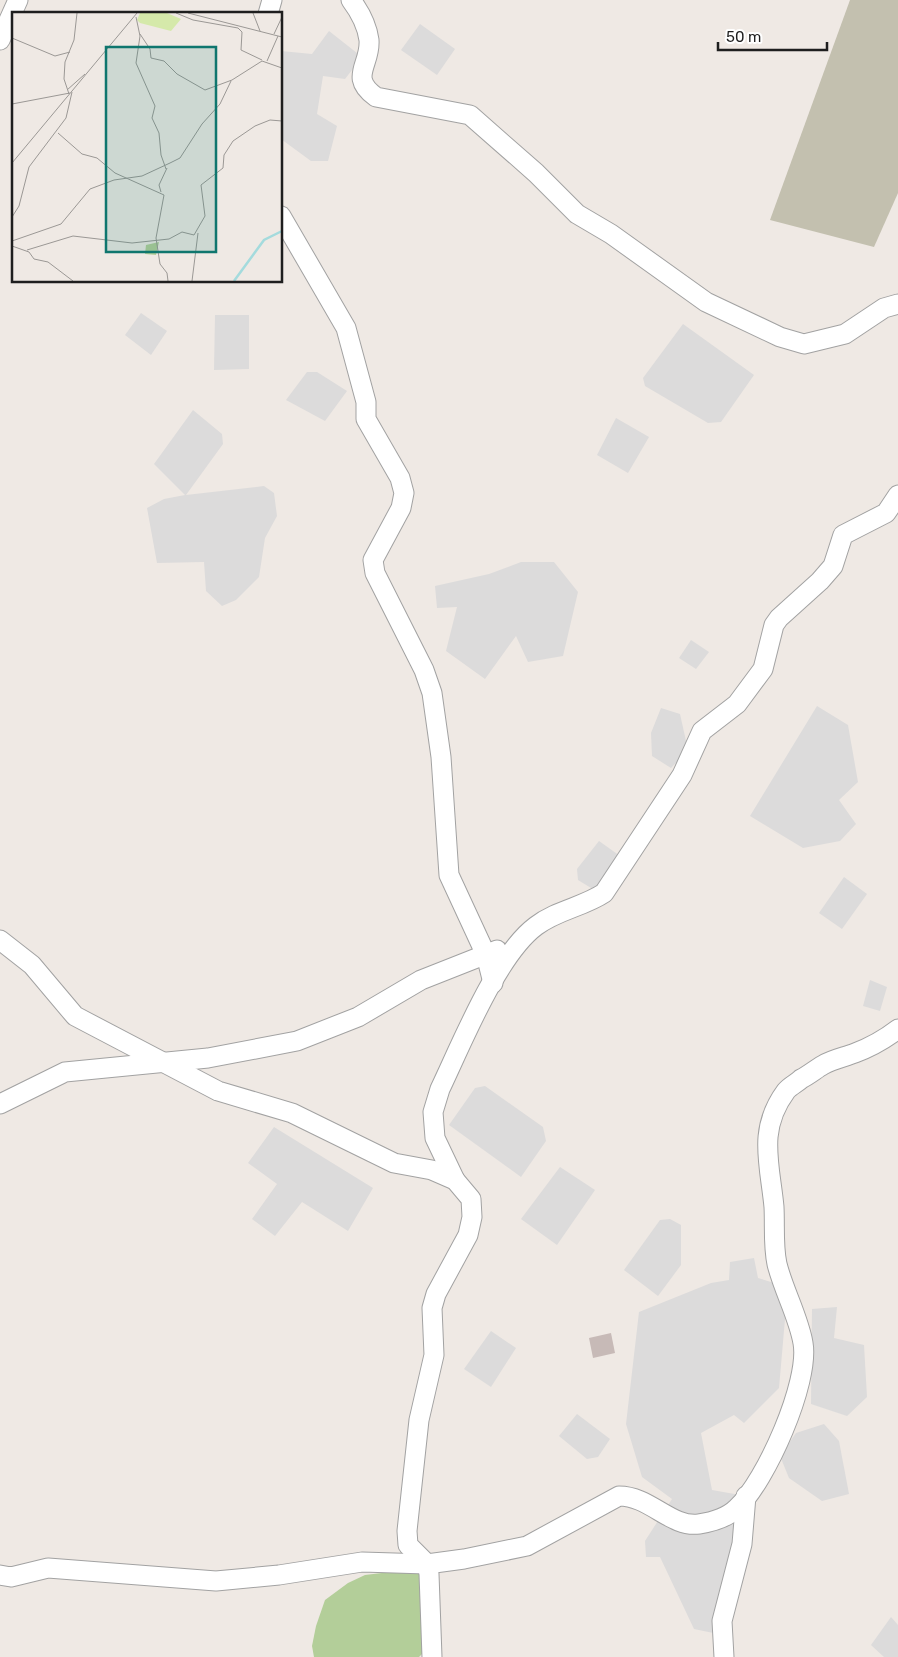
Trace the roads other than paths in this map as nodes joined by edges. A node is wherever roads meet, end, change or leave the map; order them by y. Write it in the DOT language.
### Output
graph roads {
  1 [pos="18,0"];
  2 [pos="351,0"];
  3 [pos="13,12"];
  4 [pos="12,13"];
  5 [pos="0,40"];
  6 [pos="282,218"];
  7 [pos="898,304"];
  8 [pos="898,494"];
  9 [pos="0,940"];
  10 [pos="522,940"];
  11 [pos="486,955"];
  12 [pos="493,983"];
  13 [pos="898,1029"];
  14 [pos="159,1061"];
  15 [pos="0,1104"];
  16 [pos="455,1180"];
  17 [pos="746,1496"];
  18 [pos="427,1564"];
  19 [pos="0,1574"];
  20 [pos="432,1657"];
  21 [pos="724,1657"];
  1 -- 3 [label="street"];
  2 -- 7 [label="street"];
  4 -- 5 [label="street"];
  6 -- 11 [label="street"];
  8 -- 10 [label="street"];
  9 -- 14 [label="street"];
  10 -- 11 [label="street"];
  10 -- 12 [label="street"];
  11 -- 12 [label="street"];
  11 -- 14 [label="street"];
  12 -- 16 [label="street"];
  13 -- 17 [label="street"];
  14 -- 15 [label="street"];
  14 -- 16 [label="street"];
  16 -- 18 [label="street"];
  17 -- 18 [label="street"];
  17 -- 21 [label="street"];
  18 -- 19 [label="street"];
  18 -- 20 [label="street"];
}
